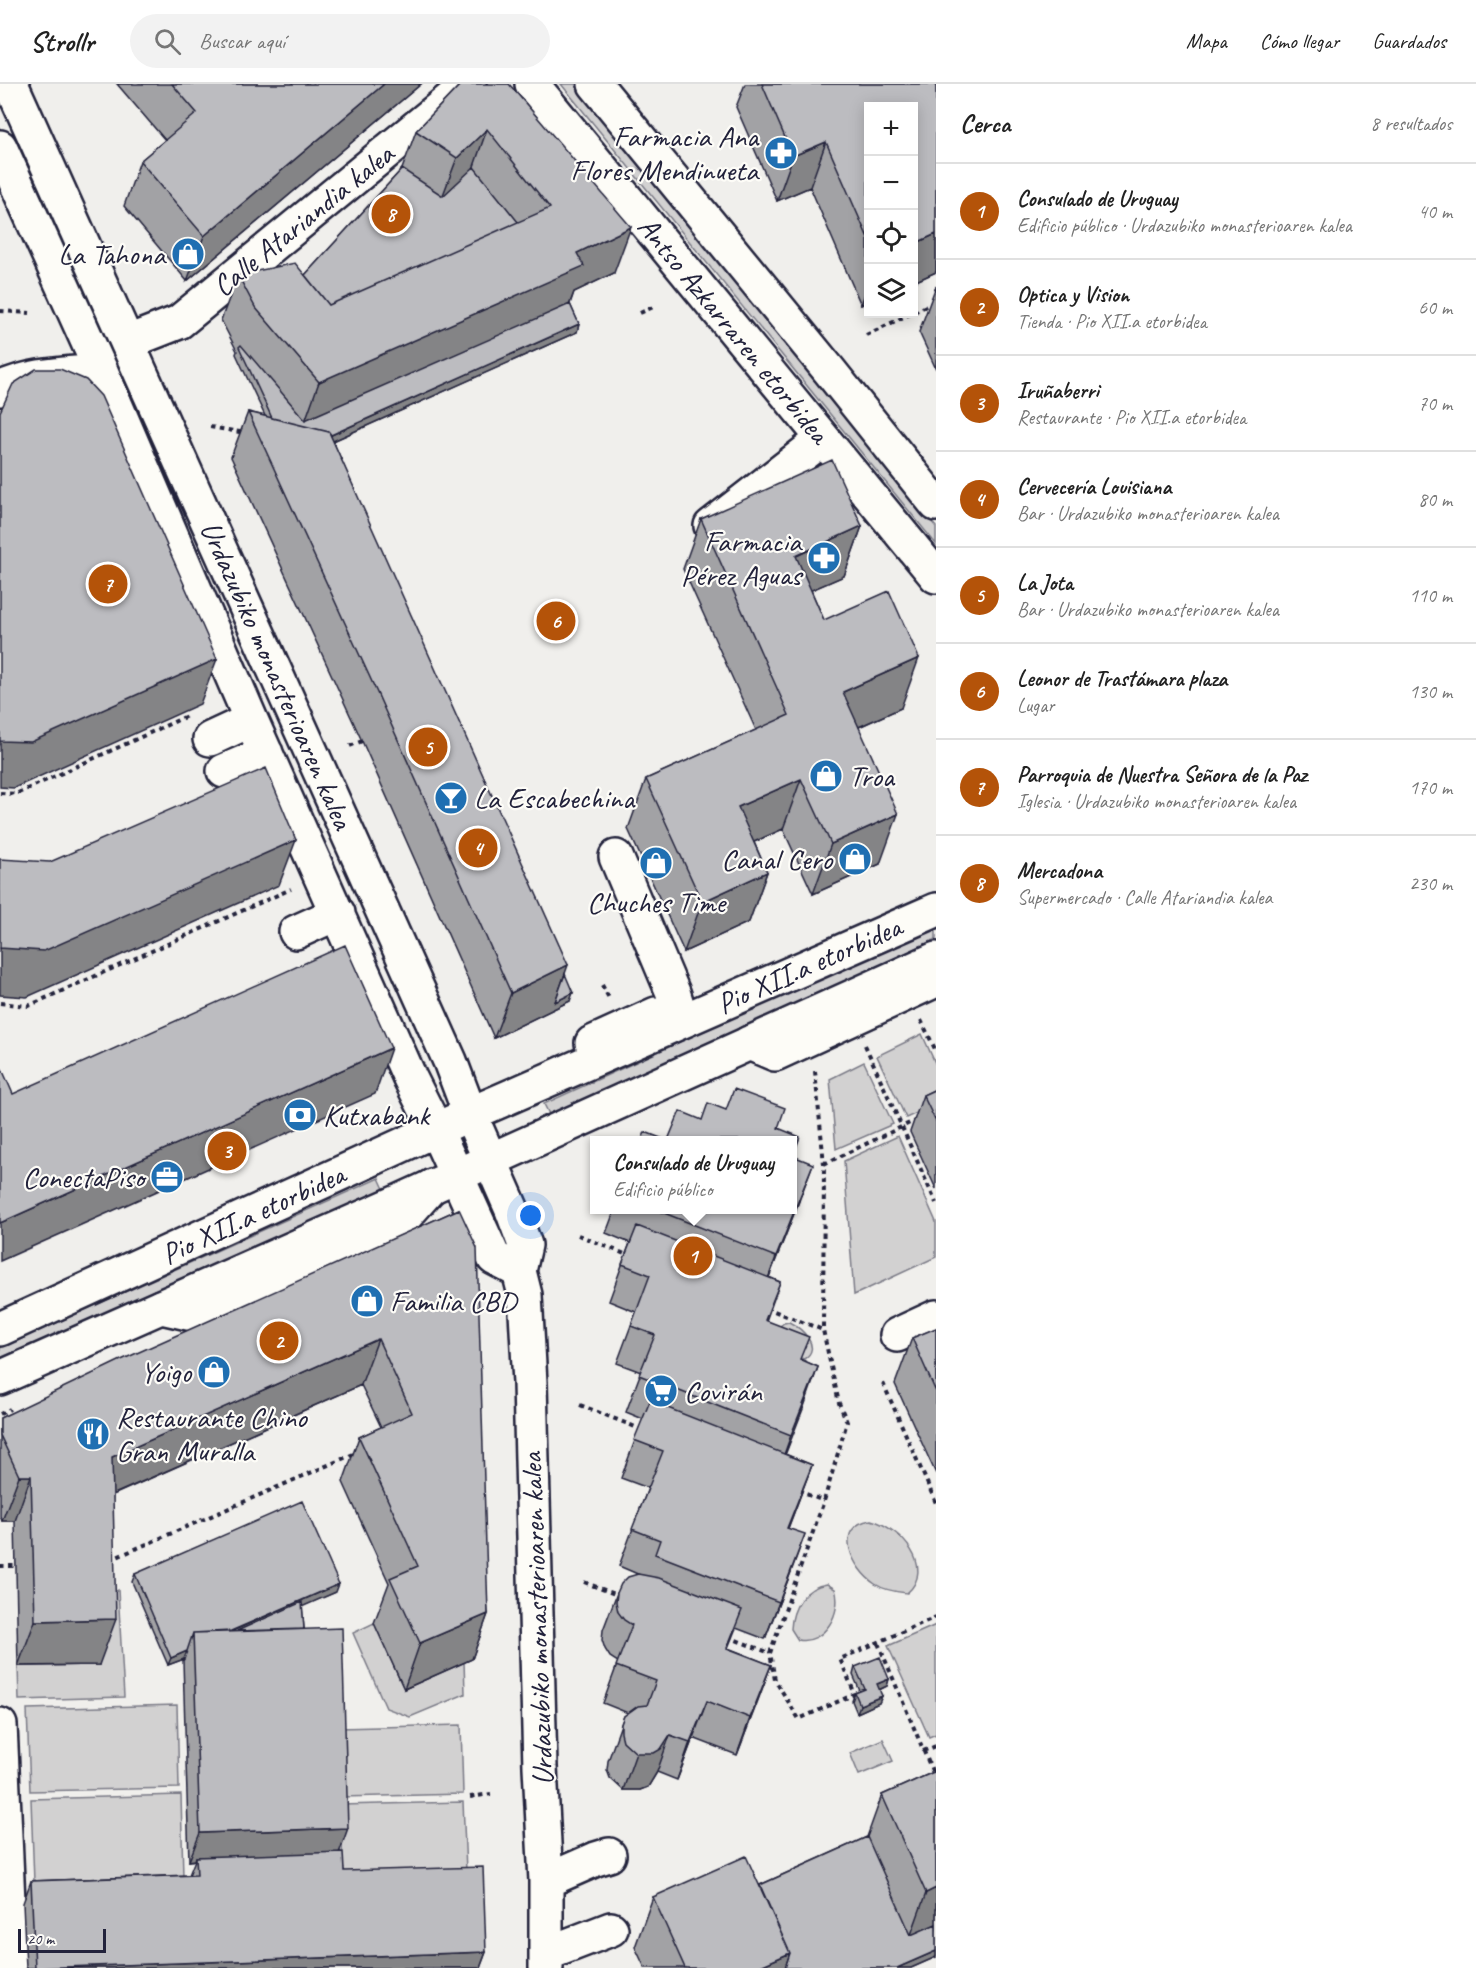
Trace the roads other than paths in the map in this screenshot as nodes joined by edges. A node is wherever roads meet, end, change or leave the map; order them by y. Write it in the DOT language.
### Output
graph roads {
  1 [pos="10,84"];
  2 [pos="23,84"];
  3 [pos="469,84"];
  4 [pos="532,84"];
  5 [pos="595,84"];
  6 [pos="0,147"];
  7 [pos="91,263"];
  8 [pos="128,342"];
  9 [pos="101,371"];
  10 [pos="0,389"];
  11 [pos="823,439"];
  12 [pos="936,504"];
  13 [pos="707,558"];
  14 [pos="936,576"];
  15 [pos="251,720"];
  16 [pos="210,739"];
  17 [pos="266,753"];
  18 [pos="224,771"];
  19 [pos="616,858"];
  20 [pos="936,910"];
  21 [pos="338,913"];
  22 [pos="296,932"];
  23 [pos="936,959"];
  24 [pos="936,981"];
  25 [pos="682,1020"];
  26 [pos="749,1043"];
  27 [pos="470,1114"];
  28 [pos="436,1130"];
  29 [pos="490,1160"];
  30 [pos="445,1180"];
  31 [pos="519,1271"];
  32 [pos="936,1317"];
  33 [pos="0,1329"];
  34 [pos="897,1335"];
  35 [pos="0,1378"];
  36 [pos="0,1725"];
  37 [pos="609,1856"];
  38 [pos="546,1881"];
  39 [pos="611,1929"];
  40 [pos="546,1961"];
  41 [pos="11,1968"];
  1 -- 7 [label="street, Urdazubiko monasterioaren kalea"];
  2 -- 7 [label="street"];
  3 -- 8 [label="street, Calle Atariandia kalea"];
  4 -- 11 [label="street, Antso Azkarraren etorbidea"];
  5 -- 12 [label="street, Antso Azkarraren etorbidea"];
  6 -- 9 [label="street, Urdazubiko monasterioaren kalea"];
  7 -- 8 [label="street, Urdazubiko monasterioaren kalea"];
  8 -- 27 [label="street, Urdazubiko monasterioaren kalea"];
  9 -- 10 [label="street"];
  9 -- 15 [label="street, Urdazubiko monasterioaren kalea"];
  11 -- 13 [label="street"];
  11 -- 14 [label="street, Antso Azkarraren etorbidea"];
  15 -- 16 [label="street"];
  15 -- 17 [label="street, Urdazubiko monasterioaren kalea"];
  17 -- 18 [label="street"];
  17 -- 21 [label="street, Urdazubiko monasterioaren kalea"];
  19 -- 25 [label="street"];
  20 -- 25 [label="street, Pio XII.a etorbidea"];
  21 -- 22 [label="street"];
  21 -- 28 [label="street, Urdazubiko monasterioaren kalea"];
  23 -- 26 [label="street, Pio XII.a etorbidea"];
  24 -- 26 [label="street, Pio XII.a etorbidea"];
  25 -- 27 [label="street, Pio XII.a etorbidea"];
  26 -- 29 [label="street, Pio XII.a etorbidea"];
  27 -- 28 [label="street, Pio XII.a etorbidea"];
  27 -- 29 [label="street, Urdazubiko monasterioaren kalea"];
  28 -- 30 [label="street, Urdazubiko monasterioaren kalea"];
  28 -- 33 [label="street, Pio XII.a etorbidea"];
  29 -- 30 [label="street, Pio XII.a etorbidea"];
  29 -- 31 [label="street, Urdazubiko monasterioaren kalea"];
  30 -- 31 [label="street, Urdazubiko monasterioaren kalea"];
  30 -- 35 [label="street, Pio XII.a etorbidea"];
  31 -- 38 [label="street, Urdazubiko monasterioaren kalea"];
  32 -- 34 [label="street"];
  36 -- 41 [label="street"];
  37 -- 38 [label="street"];
  38 -- 40 [label="street, Urdazubiko monasterioaren kalea"];
  39 -- 40 [label="street"];
}
